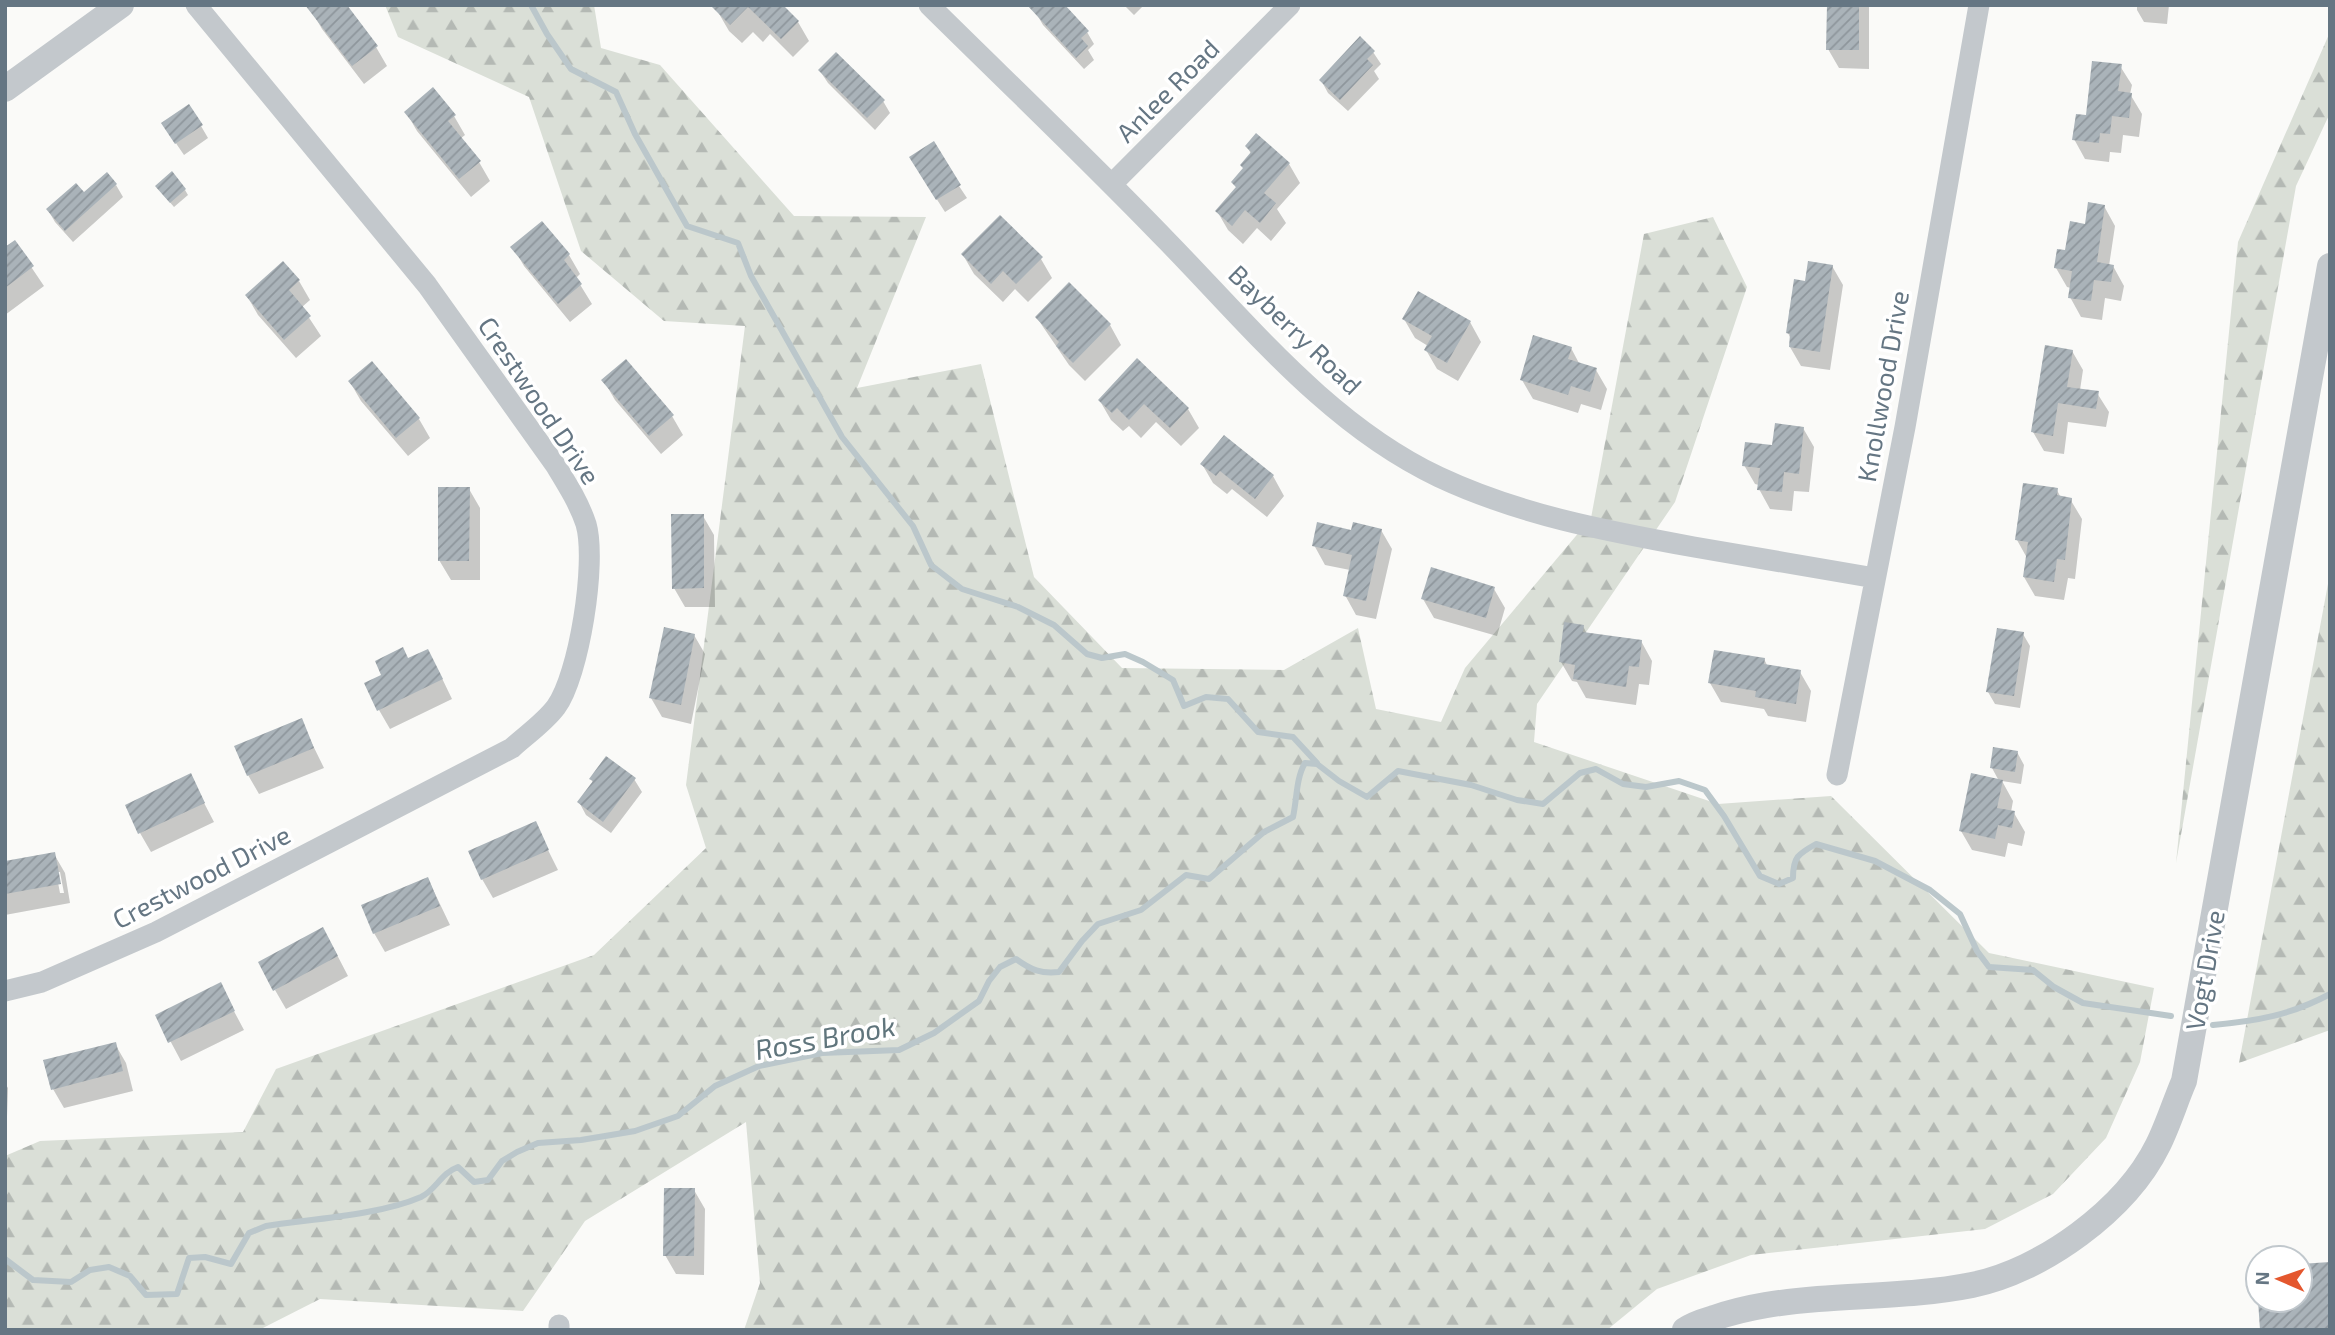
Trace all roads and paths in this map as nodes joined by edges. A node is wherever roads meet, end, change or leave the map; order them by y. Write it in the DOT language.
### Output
graph roads {
  1 [pos="121,5"];
  2 [pos="196,5"];
  3 [pos="929,5"];
  4 [pos="1290,5"];
  5 [pos="1979,5"];
  6 [pos="5,89"];
  7 [pos="1112,184"];
  8 [pos="2330,266"];
  9 [pos="1875,578"];
  10 [pos="1838,775"];
  11 [pos="5,990"];
  12 [pos="1685,1330"];
  1 -- 6 [label="street"];
  2 -- 11 [label="street, Crestwood Drive"];
  3 -- 7 [label="street, Bayberry Road"];
  4 -- 7 [label="street, Anlee Road"];
  5 -- 9 [label="street, Knollwood Drive"];
  7 -- 9 [label="street, Bayberry Road"];
  8 -- 12 [label="street, Vogt Drive"];
  9 -- 10 [label="street, Knollwood Drive"];
}
